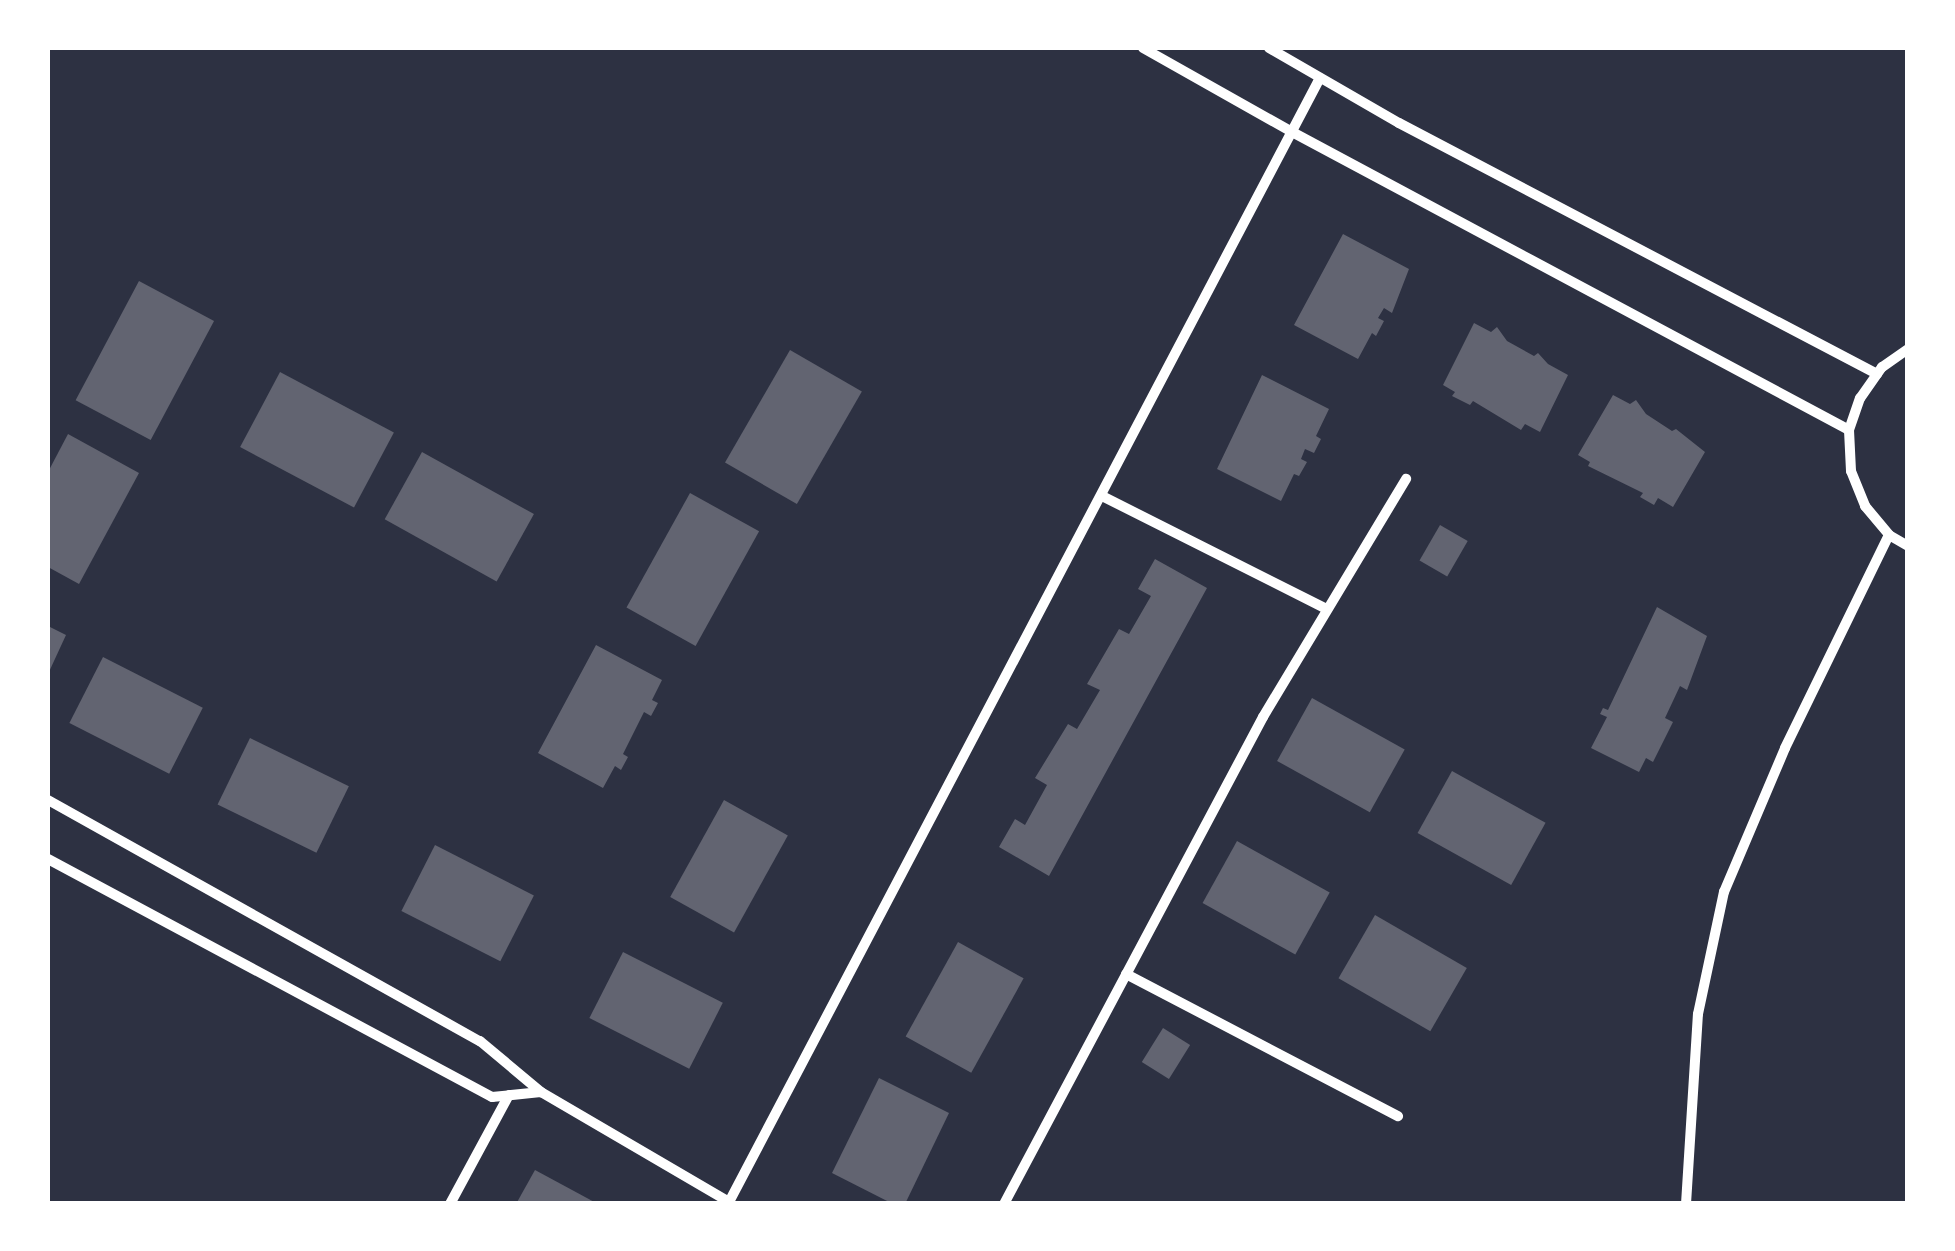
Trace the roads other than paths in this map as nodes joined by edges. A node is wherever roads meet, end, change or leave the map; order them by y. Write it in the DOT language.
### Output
graph roads {
  1 [pos="1143,48"];
  2 [pos="1269,48"];
  3 [pos="1320,78"];
  4 [pos="1294,134"];
  5 [pos="1908,349"];
  6 [pos="1877,374"];
  7 [pos="1849,430"];
  8 [pos="1406,479"];
  9 [pos="1102,496"];
  10 [pos="1889,535"];
  11 [pos="1908,546"];
  12 [pos="1327,610"];
  13 [pos="48,800"];
  14 [pos="48,859"];
  15 [pos="1126,974"];
  16 [pos="541,1092"];
  17 [pos="509,1095"];
  18 [pos="1398,1116"];
  19 [pos="729,1203"];
  20 [pos="450,1204"];
  21 [pos="1004,1204"];
  22 [pos="1686,1204"];
  1 -- 4 [label="street"];
  2 -- 3 [label="street"];
  3 -- 4 [label="street"];
  3 -- 6 [label="street"];
  4 -- 7 [label="street"];
  4 -- 9 [label="street"];
  5 -- 6 [label="street"];
  6 -- 7 [label="street"];
  7 -- 10 [label="street"];
  8 -- 12 [label="street"];
  9 -- 12 [label="street"];
  9 -- 19 [label="street"];
  10 -- 11 [label="street"];
  10 -- 22 [label="street"];
  12 -- 15 [label="street"];
  13 -- 16 [label="street"];
  14 -- 17 [label="street"];
  15 -- 18 [label="street"];
  15 -- 21 [label="street"];
  16 -- 17 [label="street"];
  16 -- 19 [label="street"];
  17 -- 20 [label="street"];
}
